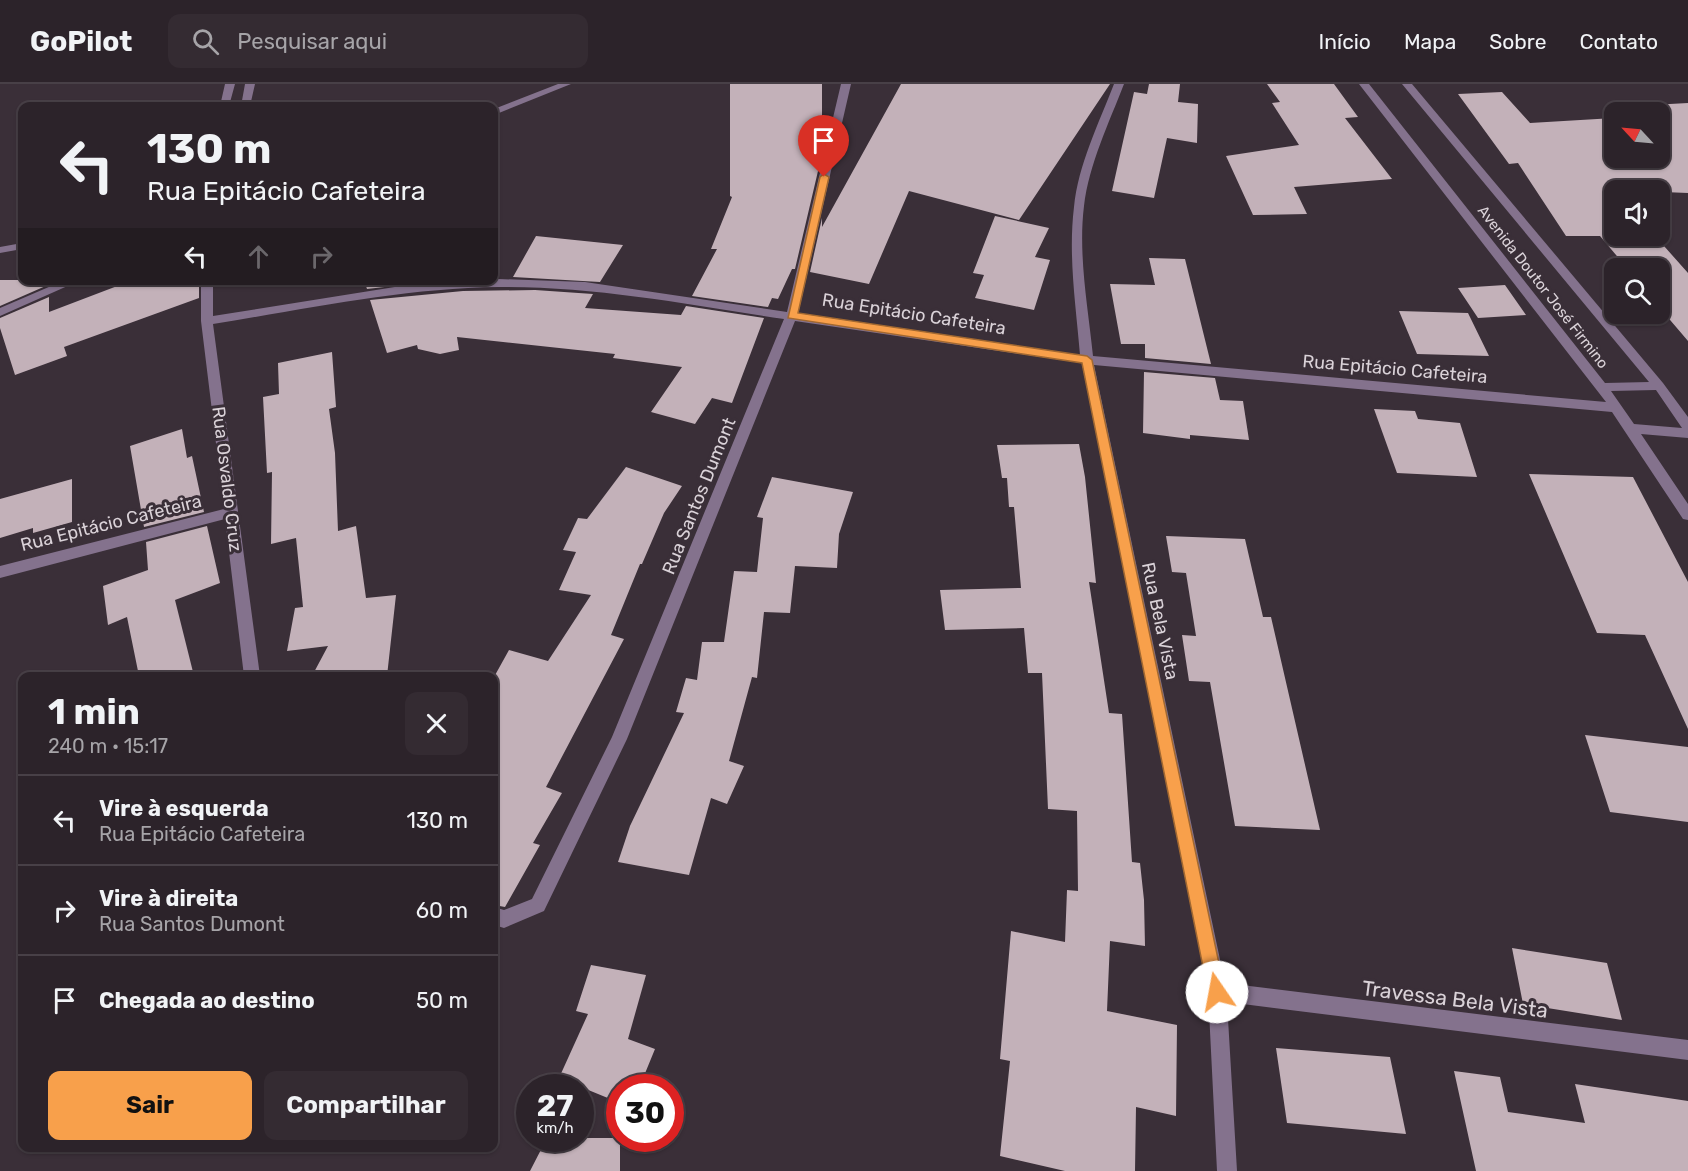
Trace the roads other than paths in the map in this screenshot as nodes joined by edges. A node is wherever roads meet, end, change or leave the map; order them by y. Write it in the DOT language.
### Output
graph roads {
  1 [pos="230,84"];
  2 [pos="250,84"];
  3 [pos="566,84"];
  4 [pos="846,84"];
  5 [pos="1119,84"];
  6 [pos="1364,84"];
  7 [pos="1407,84"];
  8 [pos="225,102"];
  9 [pos="246,102"];
  10 [pos="498,110"];
  11 [pos="18,247"];
  12 [pos="0,250"];
  13 [pos="498,283"];
  14 [pos="64,285"];
  15 [pos="207,285"];
  16 [pos="470,285"];
  17 [pos="0,312"];
  18 [pos="792,315"];
  19 [pos="207,321"];
  20 [pos="1087,360"];
  21 [pos="1602,387"];
  22 [pos="1659,387"];
  23 [pos="1617,408"];
  24 [pos="1681,408"];
  25 [pos="1688,427"];
  26 [pos="1633,429"];
  27 [pos="1688,433"];
  28 [pos="231,512"];
  29 [pos="1688,515"];
  30 [pos="0,572"];
  31 [pos="251,672"];
  32 [pos="498,918"];
  33 [pos="1217,992"];
  34 [pos="1688,1050"];
  35 [pos="1227,1171"];
  1 -- 8 [label="street"];
  2 -- 9 [label="street"];
  3 -- 10 [label="street"];
  4 -- 18 [label="street, Rua Santos Dumont"];
  5 -- 20 [label="street, Rua Bela Vista"];
  6 -- 21 [label="street, Avenida Doutor José Firmino"];
  7 -- 22 [label="street, Avenida Doutor José Firmino"];
  11 -- 12 [label="street"];
  13 -- 18 [label="street, Rua Epitácio Cafeteira"];
  14 -- 17 [label="street"];
  15 -- 19 [label="street, Rua Osvaldo Cruz"];
  16 -- 19 [label="street, Rua Epitácio Cafeteira"];
  18 -- 20 [label="street, Rua Epitácio Cafeteira"];
  18 -- 32 [label="street, Rua Santos Dumont"];
  19 -- 28 [label="street, Rua Osvaldo Cruz"];
  20 -- 23 [label="street, Rua Epitácio Cafeteira"];
  20 -- 33 [label="street, Rua Bela Vista"];
  21 -- 22 [label="street"];
  21 -- 23 [label="street, Avenida Doutor José Firmino"];
  22 -- 24 [label="street, Avenida Doutor José Firmino"];
  23 -- 26 [label="street, Avenida Doutor José Firmino"];
  24 -- 25 [label="street, Avenida Doutor José Firmino"];
  26 -- 27 [label="street"];
  26 -- 29 [label="street, Avenida Doutor José Firmino"];
  28 -- 30 [label="street, Rua Epitácio Cafeteira"];
  28 -- 31 [label="street, Rua Osvaldo Cruz"];
  33 -- 34 [label="street, Travessa Bela Vista"];
  33 -- 35 [label="street, Rua Bela Vista"];
}
